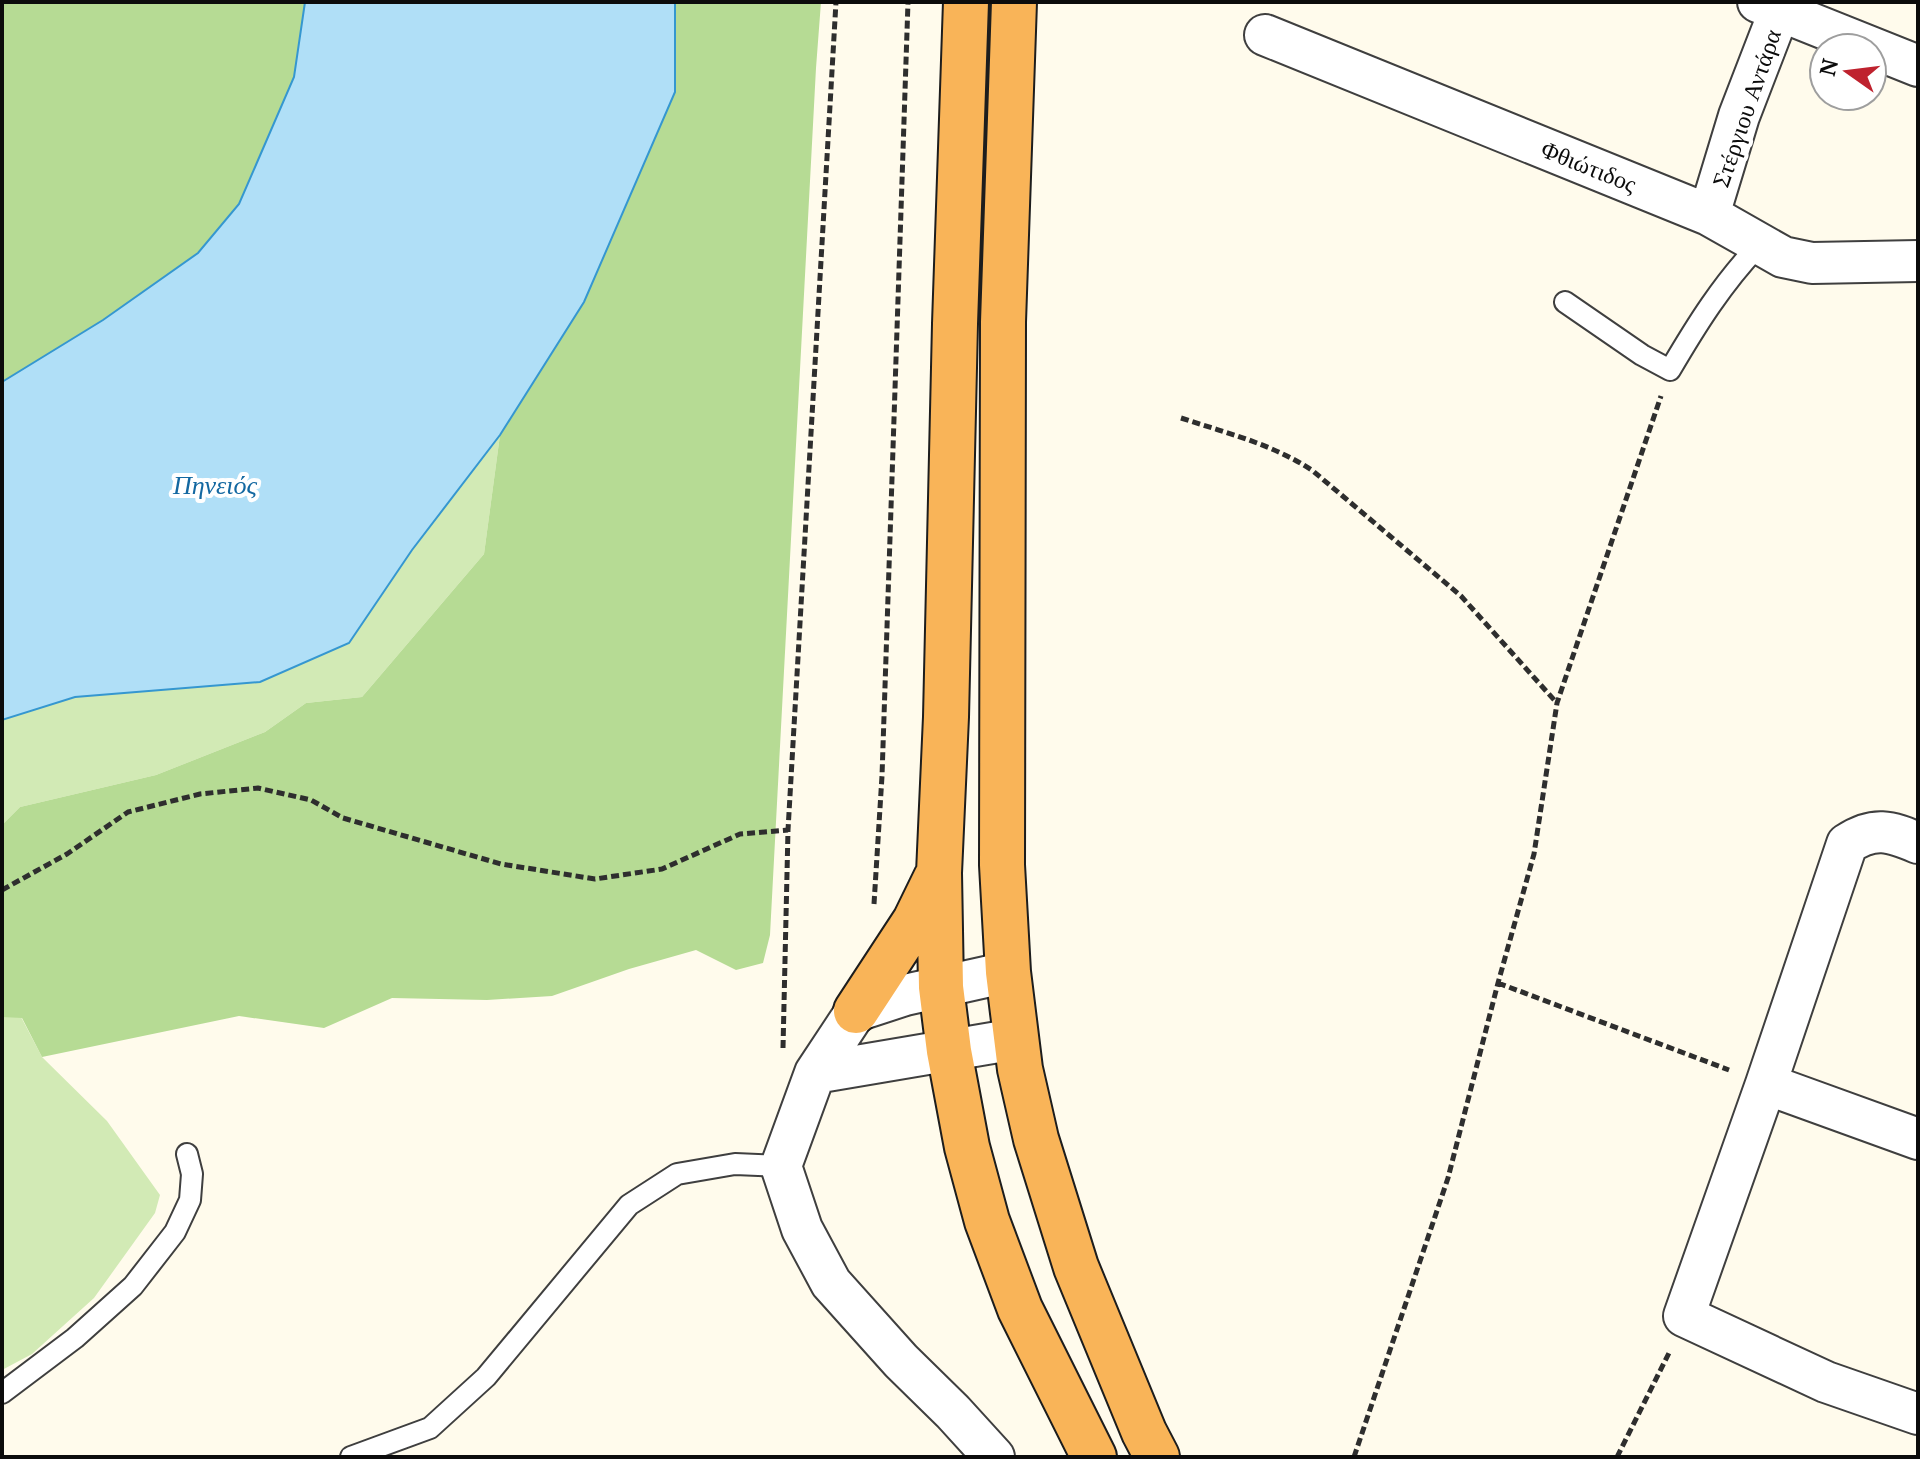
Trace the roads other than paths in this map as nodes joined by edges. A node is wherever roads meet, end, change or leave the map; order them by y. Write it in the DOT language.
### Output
graph roads {
  1 [pos="966,2"];
  2 [pos="1014,2"];
  3 [pos="1774,5"];
  4 [pos="1265,35"];
  5 [pos="1918,66"];
  6 [pos="1709,215"];
  7 [pos="1759,245"];
  8 [pos="1918,261"];
  9 [pos="1565,302"];
  10 [pos="1918,843"];
  11 [pos="939,873"];
  12 [pos="1008,972"];
  13 [pos="941,987"];
  14 [pos="856,1011"];
  15 [pos="1016,1039"];
  16 [pos="949,1051"];
  17 [pos="799,1063"];
  18 [pos="1766,1084"];
  19 [pos="1918,1139"];
  20 [pos="187,1154"];
  21 [pos="781,1166"];
  22 [pos="2,1393"];
  23 [pos="1918,1414"];
  24 [pos="351,1457"];
  25 [pos="994,1457"];
  26 [pos="1094,1457"];
  27 [pos="1157,1457"];
  1 -- 11 [label="highway"];
  2 -- 12 [label="highway"];
  3 -- 5 [label="street"];
  3 -- 6 [label="street, Στέργιου Αντάρα"];
  4 -- 6 [label="street, Φθιώτιδος"];
  6 -- 7 [label="street, Φθιώτιδος"];
  7 -- 8 [label="street, Φθιώτιδος"];
  7 -- 9 [label="lane"];
  10 -- 18 [label="street"];
  11 -- 13 [label="highway"];
  11 -- 14 [label="highway"];
  12 -- 13 [label="street"];
  12 -- 15 [label="highway"];
  13 -- 14 [label="street"];
  13 -- 16 [label="highway"];
  14 -- 17 [label="street"];
  15 -- 16 [label="street"];
  15 -- 27 [label="highway"];
  16 -- 17 [label="street"];
  16 -- 26 [label="highway"];
  17 -- 21 [label="street"];
  18 -- 19 [label="street"];
  18 -- 23 [label="street"];
  20 -- 22 [label="lane"];
  21 -- 24 [label="lane"];
  21 -- 25 [label="street"];
}
